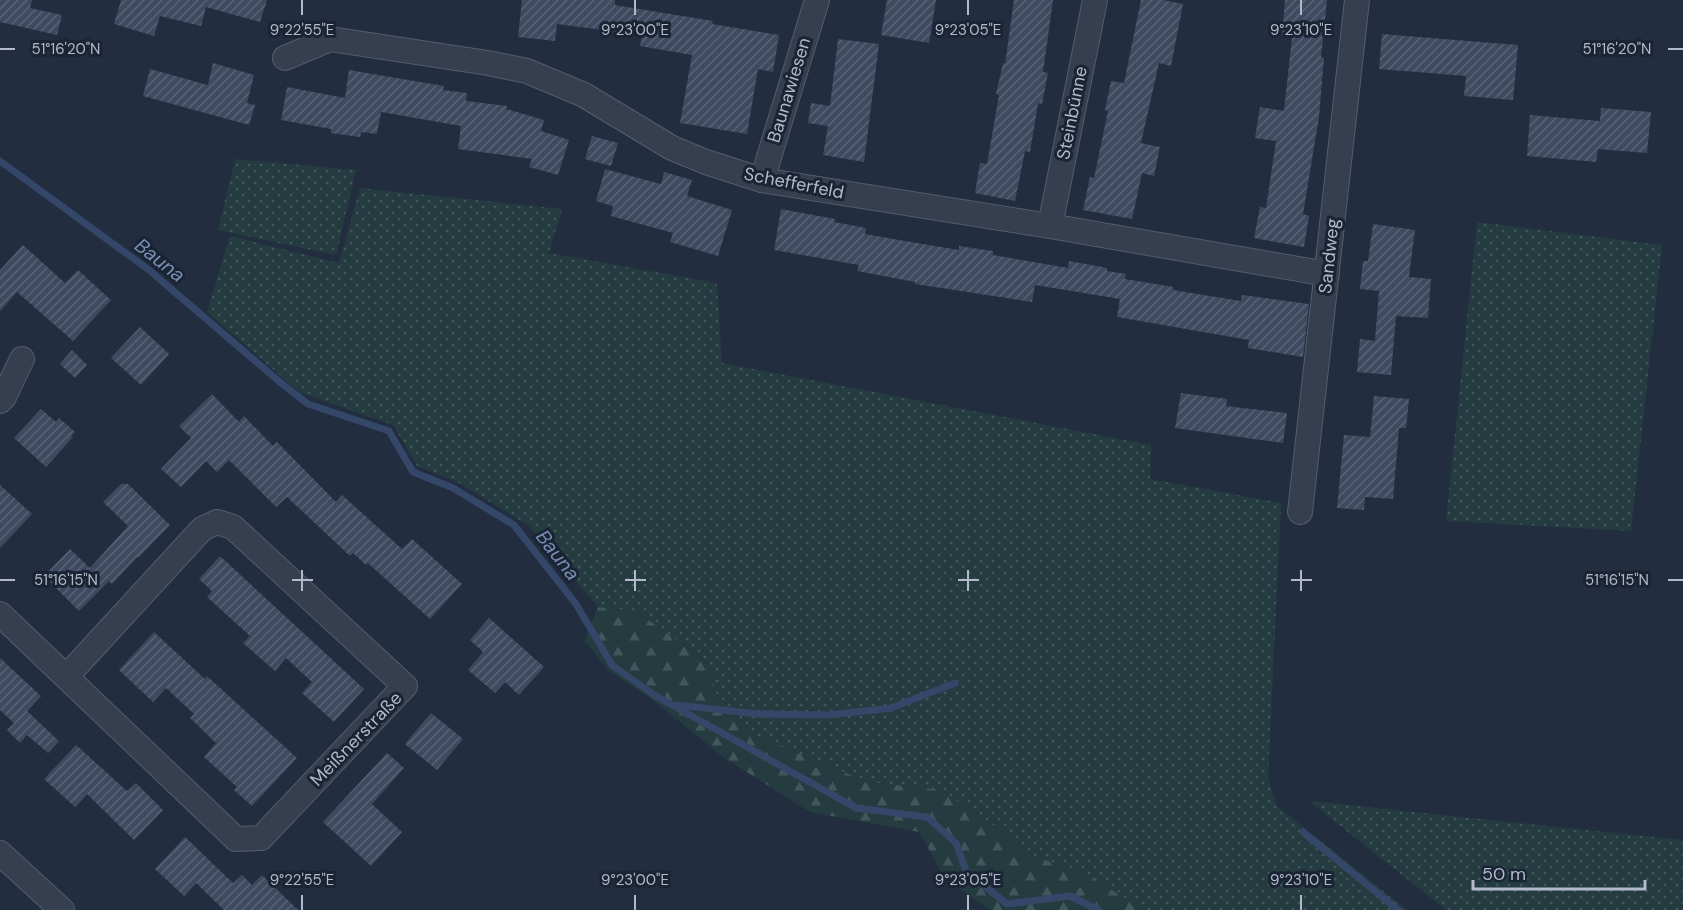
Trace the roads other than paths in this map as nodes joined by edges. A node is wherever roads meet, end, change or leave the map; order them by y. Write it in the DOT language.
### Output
graph roads {
  1 [pos="817,0"];
  2 [pos="1095,0"];
  3 [pos="1357,0"];
  4 [pos="285,58"];
  5 [pos="762,180"];
  6 [pos="1050,226"];
  7 [pos="1327,274"];
  8 [pos="22,359"];
  9 [pos="0,402"];
  10 [pos="1300,512"];
  11 [pos="0,614"];
  12 [pos="66,677"];
  13 [pos="0,853"];
  14 [pos="62,910"];
  1 -- 5 [label="street, Baunawiesen"];
  2 -- 6 [label="street, Steinbünne"];
  3 -- 7 [label="street, Sandweg"];
  4 -- 5 [label="street, Schefferfeld"];
  5 -- 6 [label="street, Schefferfeld"];
  6 -- 7 [label="street, Schefferfeld"];
  7 -- 10 [label="street, Sandweg"];
  8 -- 9 [label="street"];
  11 -- 12 [label="street, Meißnerstraße"];
  12 -- 12 [label="street, Meißnerstraße"];
  13 -- 14 [label="street"];
}
